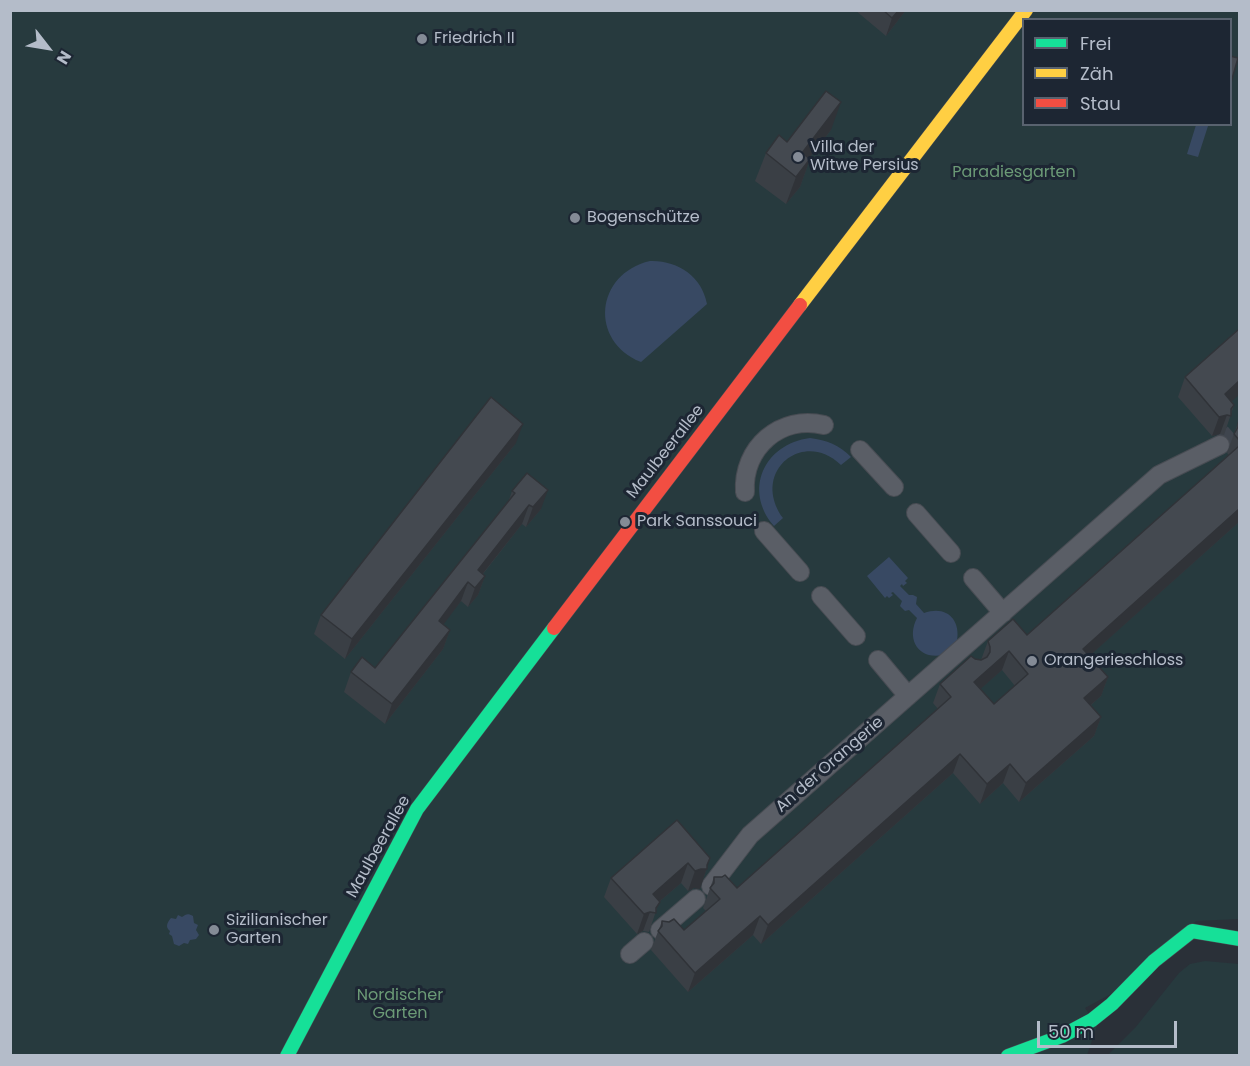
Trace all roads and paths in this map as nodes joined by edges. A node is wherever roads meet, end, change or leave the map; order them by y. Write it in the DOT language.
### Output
graph roads {
  1 [pos="1026,10"];
  2 [pos="816,419"];
  3 [pos="1221,445"];
  4 [pos="860,450"];
  5 [pos="740,486"];
  6 [pos="894,487"];
  7 [pos="916,513"];
  8 [pos="764,531"];
  9 [pos="951,553"];
  10 [pos="800,572"];
  11 [pos="973,578"];
  12 [pos="821,596"];
  13 [pos="1003,613"];
  14 [pos="856,636"];
  15 [pos="958,652"];
  16 [pos="878,660"];
  17 [pos="972,668"];
  18 [pos="908,696"];
  19 [pos="711,886"];
  20 [pos="696,899"];
  21 [pos="660,930"];
  22 [pos="1239,939"];
  23 [pos="644,942"];
  24 [pos="630,954"];
  25 [pos="287,1056"];
  26 [pos="1008,1056"];
  1 -- 25 [label="street, Maulbeerallee"];
  2 -- 5 [label="street"];
  3 -- 13 [label="street, An der Orangerie"];
  4 -- 6 [label="street"];
  7 -- 9 [label="street"];
  8 -- 10 [label="street"];
  11 -- 13 [label="street"];
  12 -- 14 [label="street"];
  13 -- 15 [label="street, An der Orangerie"];
  15 -- 17 [label="street"];
  15 -- 18 [label="street, An der Orangerie"];
  16 -- 18 [label="street"];
  18 -- 19 [label="street, An der Orangerie"];
  20 -- 21 [label="street"];
  22 -- 26 [label="street"];
  23 -- 24 [label="street"];
}
